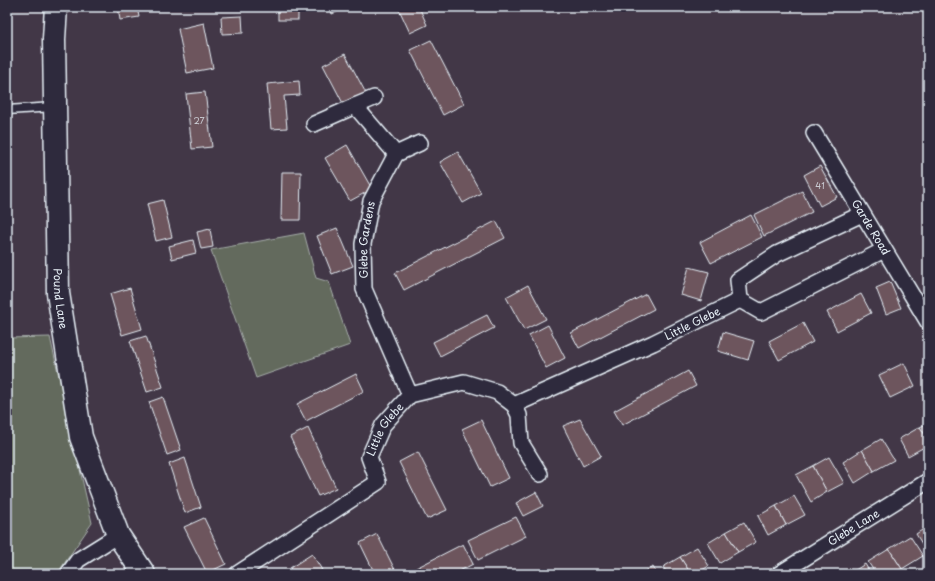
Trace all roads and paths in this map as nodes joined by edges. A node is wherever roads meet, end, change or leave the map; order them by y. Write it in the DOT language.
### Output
graph roads {
  1 [pos="56,7"];
  2 [pos="374,98"];
  3 [pos="355,106"];
  4 [pos="55,107"];
  5 [pos="7,110"];
  6 [pos="314,124"];
  7 [pos="814,134"];
  8 [pos="420,143"];
  9 [pos="396,154"];
  10 [pos="862,214"];
  11 [pos="884,250"];
  12 [pos="740,300"];
  13 [pos="928,322"];
  14 [pos="410,395"];
  15 [pos="514,405"];
  16 [pos="540,474"];
  17 [pos="928,482"];
  18 [pos="118,535"];
  19 [pos="68,574"];
  20 [pos="144,574"];
  21 [pos="238,574"];
  22 [pos="779,574"];
  1 -- 4 [label="street, Pound Lane"];
  2 -- 3 [label="street"];
  3 -- 6 [label="street"];
  3 -- 9 [label="street"];
  4 -- 5 [label="lane"];
  4 -- 18 [label="street, Pound Lane"];
  7 -- 10 [label="street, Garde Road"];
  8 -- 9 [label="street"];
  9 -- 14 [label="street, Glebe Gardens"];
  10 -- 11 [label="street, Garde Road"];
  10 -- 12 [label="street"];
  11 -- 12 [label="street"];
  11 -- 13 [label="street, Garde Road"];
  12 -- 15 [label="street, Little Glebe"];
  14 -- 15 [label="street, Little Glebe"];
  14 -- 21 [label="street, Little Glebe"];
  15 -- 16 [label="street"];
  17 -- 22 [label="street, Glebe Lane"];
  18 -- 19 [label="street"];
  18 -- 20 [label="street, Pound Lane"];
}
